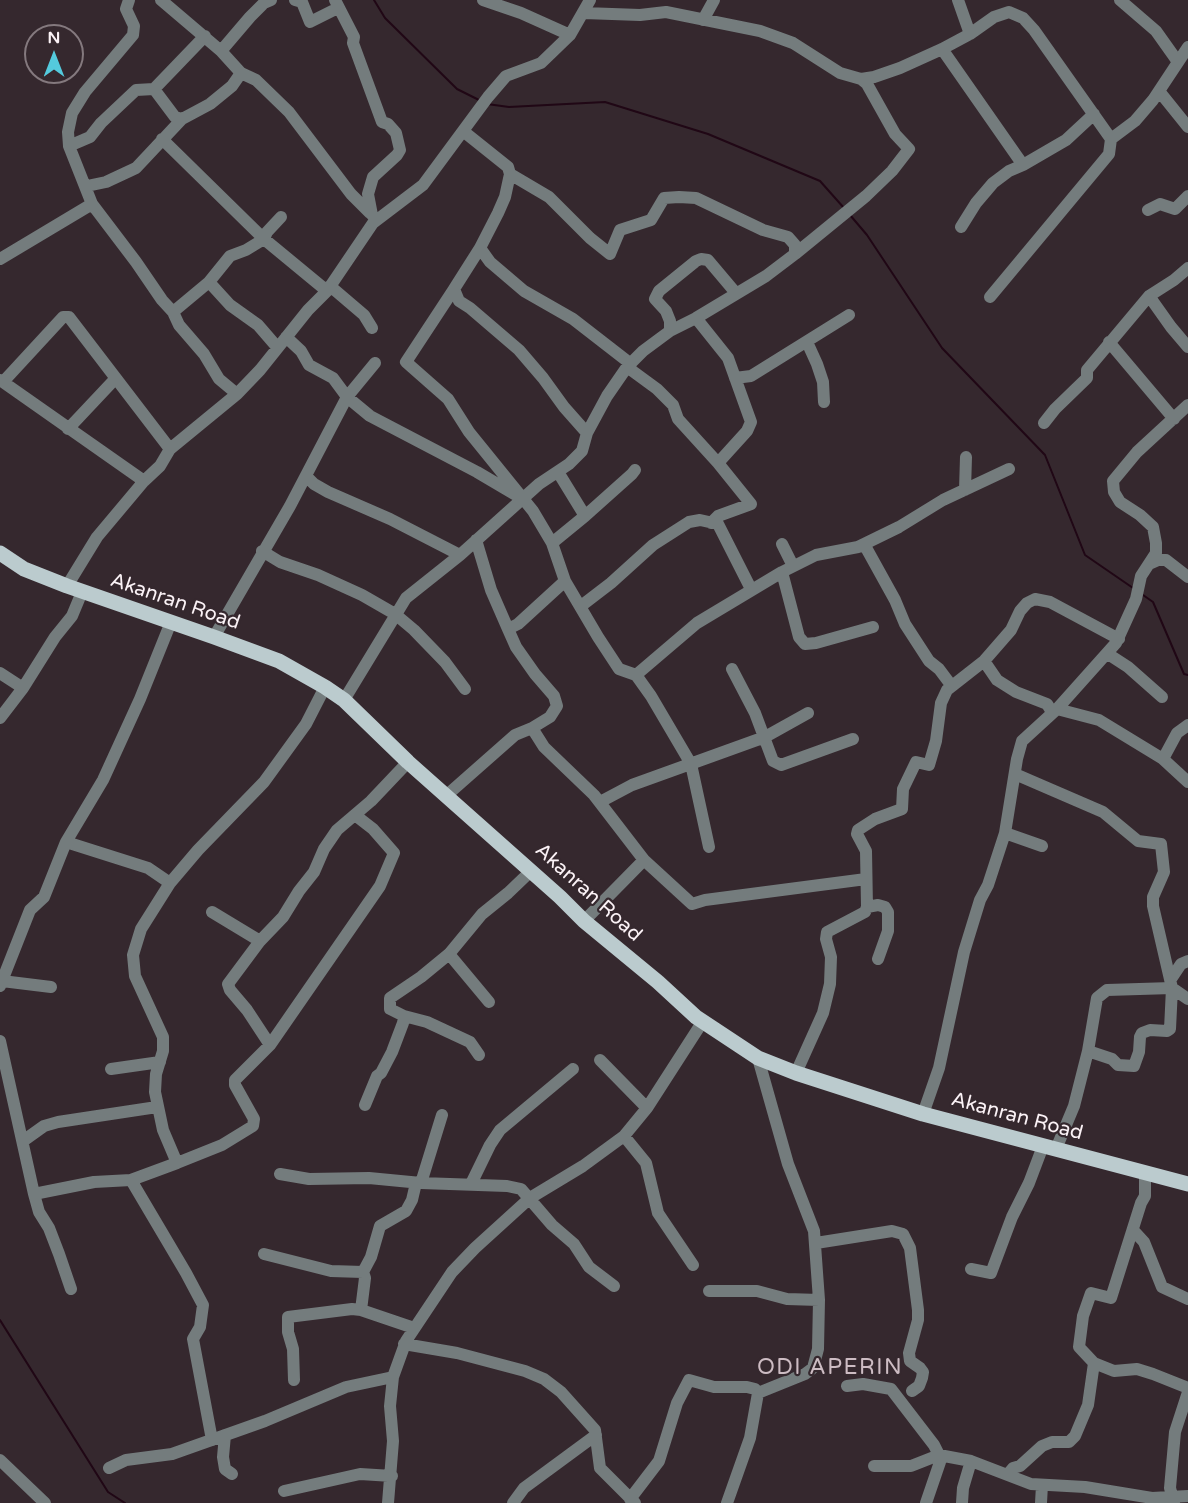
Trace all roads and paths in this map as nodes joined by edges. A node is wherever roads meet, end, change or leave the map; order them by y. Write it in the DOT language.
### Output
graph roads {
  1 [pos="129,0"];
  2 [pos="161,0"];
  3 [pos="271,0"];
  4 [pos="486,0"];
  5 [pos="590,0"];
  6 [pos="714,0"];
  7 [pos="958,0"];
  8 [pos="1120,0"];
  9 [pos="301,1"];
  10 [pos="337,4"];
  11 [pos="584,13"];
  12 [pos="703,20"];
  13 [pos="970,34"];
  14 [pos="570,35"];
  15 [pos="205,36"];
  16 [pos="1188,47"];
  17 [pos="942,49"];
  18 [pos="221,51"];
  19 [pos="1178,62"];
  20 [pos="241,73"];
  21 [pos="867,80"];
  22 [pos="154,89"];
  23 [pos="1159,91"];
  24 [pos="1094,114"];
  25 [pos="182,119"];
  26 [pos="1188,127"];
  27 [pos="463,131"];
  28 [pos="162,139"];
  29 [pos="1112,139"];
  30 [pos="69,146"];
  31 [pos="1023,165"];
  32 [pos="510,174"];
  33 [pos="87,186"];
  34 [pos="1188,196"];
  35 [pos="92,204"];
  36 [pos="1148,210"];
  37 [pos="374,217"];
  38 [pos="281,218"];
  39 [pos="961,227"];
  40 [pos="264,239"];
  41 [pos="480,249"];
  42 [pos="795,254"];
  43 [pos="0,259"];
  44 [pos="1188,268"];
  45 [pos="209,282"];
  46 [pos="329,289"];
  47 [pos="454,289"];
  48 [pos="735,292"];
  49 [pos="1149,296"];
  50 [pos="990,297"];
  51 [pos="173,312"];
  52 [pos="849,315"];
  53 [pos="696,318"];
  54 [pos="372,328"];
  55 [pos="670,332"];
  56 [pos="286,337"];
  57 [pos="807,342"];
  58 [pos="1109,342"];
  59 [pos="277,347"];
  60 [pos="1188,347"];
  61 [pos="375,363"];
  62 [pos="629,365"];
  63 [pos="116,378"];
  64 [pos="735,378"];
  65 [pos="1,381"];
  66 [pos="237,394"];
  67 [pos="347,397"];
  68 [pos="824,402"];
  69 [pos="1188,405"];
  70 [pos="1174,419"];
  71 [pos="1044,423"];
  72 [pos="68,429"];
  73 [pos="587,432"];
  74 [pos="170,449"];
  75 [pos="966,457"];
  76 [pos="718,463"];
  77 [pos="635,470"];
  78 [pos="1009,470"];
  79 [pos="558,472"];
  80 [pos="306,476"];
  81 [pos="144,481"];
  82 [pos="965,490"];
  83 [pos="523,499"];
  84 [pos="585,516"];
  85 [pos="711,523"];
  86 [pos="476,540"];
  87 [pos="552,543"];
  88 [pos="782,544"];
  89 [pos="864,544"];
  90 [pos="262,551"];
  91 [pos="0,554"];
  92 [pos="460,555"];
  93 [pos="1149,564"];
  94 [pos="788,569"];
  95 [pos="1188,577"];
  96 [pos="565,580"];
  97 [pos="67,586"];
  98 [pos="751,589"];
  99 [pos="82,592"];
  100 [pos="581,606"];
  101 [pos="395,614"];
  102 [pos="171,622"];
  103 [pos="873,627"];
  104 [pos="508,629"];
  105 [pos="214,637"];
  106 [pos="1119,639"];
  107 [pos="1108,654"];
  108 [pos="984,661"];
  109 [pos="732,669"];
  110 [pos="0,672"];
  111 [pos="636,675"];
  112 [pos="951,685"];
  113 [pos="326,687"];
  114 [pos="23,688"];
  115 [pos="465,689"];
  116 [pos="1162,697"];
  117 [pos="344,700"];
  118 [pos="1055,711"];
  119 [pos="808,713"];
  120 [pos="0,718"];
  121 [pos="1188,725"];
  122 [pos="532,728"];
  123 [pos="765,737"];
  124 [pos="853,739"];
  125 [pos="1163,759"];
  126 [pos="408,762"];
  127 [pos="691,764"];
  128 [pos="1015,774"];
  129 [pos="1188,782"];
  130 [pos="447,795"];
  131 [pos="600,802"];
  132 [pos="355,815"];
  133 [pos="1005,833"];
  134 [pos="66,842"];
  135 [pos="1042,846"];
  136 [pos="709,847"];
  137 [pos="644,860"];
  138 [pos="531,871"];
  139 [pos="866,879"];
  140 [pos="171,883"];
  141 [pos="867,907"];
  142 [pos="212,912"];
  143 [pos="584,921"];
  144 [pos="261,941"];
  145 [pos="449,954"];
  146 [pos="878,959"];
  147 [pos="1188,961"];
  148 [pos="1,984"];
  149 [pos="1172,984"];
  150 [pos="51,987"];
  151 [pos="1188,999"];
  152 [pos="489,1002"];
  153 [pos="404,1016"];
  154 [pos="703,1021"];
  155 [pos="0,1041"];
  156 [pos="270,1045"];
  157 [pos="1088,1051"];
  158 [pos="479,1055"];
  159 [pos="758,1058"];
  160 [pos="600,1060"];
  161 [pos="160,1062"];
  162 [pos="111,1069"];
  163 [pos="573,1069"];
  164 [pos="796,1073"];
  165 [pos="365,1105"];
  166 [pos="157,1107"];
  167 [pos="647,1108"];
  168 [pos="923,1114"];
  169 [pos="442,1115"];
  170 [pos="624,1136"];
  171 [pos="23,1141"];
  172 [pos="1049,1148"];
  173 [pos="177,1164"];
  174 [pos="1145,1173"];
  175 [pos="280,1174"];
  176 [pos="131,1180"];
  177 [pos="419,1183"];
  178 [pos="471,1184"];
  179 [pos="1188,1184"];
  180 [pos="34,1194"];
  181 [pos="530,1198"];
  182 [pos="1133,1230"];
  183 [pos="816,1243"];
  184 [pos="264,1254"];
  185 [pos="693,1265"];
  186 [pos="970,1269"];
  187 [pos="363,1272"];
  188 [pos="614,1286"];
  189 [pos="71,1289"];
  190 [pos="709,1291"];
  191 [pos="1188,1299"];
  192 [pos="819,1300"];
  193 [pos="361,1310"];
  194 [pos="414,1328"];
  195 [pos="404,1344"];
  196 [pos="1094,1363"];
  197 [pos="393,1377"];
  198 [pos="294,1380"];
  199 [pos="847,1386"];
  200 [pos="1188,1390"];
  201 [pos="912,1391"];
  202 [pos="758,1393"];
  203 [pos="1178,1422"];
  204 [pos="1188,1433"];
  205 [pos="225,1435"];
  206 [pos="596,1435"];
  207 [pos="212,1440"];
  208 [pos="939,1455"];
  209 [pos="971,1461"];
  210 [pos="2,1466"];
  211 [pos="874,1467"];
  212 [pos="109,1468"];
  213 [pos="232,1474"];
  214 [pos="1008,1474"];
  215 [pos="392,1476"];
  216 [pos="1042,1485"];
  217 [pos="284,1491"];
  218 [pos="1188,1496"];
  219 [pos="1173,1500"];
  220 [pos="632,1501"];
  221 [pos="45,1503"];
  222 [pos="388,1503"];
  223 [pos="513,1503"];
  224 [pos="727,1503"];
  225 [pos="926,1503"];
  226 [pos="962,1503"];
  227 [pos="1041,1503"];
  1 -- 30 [label="street"];
  2 -- 15 [label="street"];
  3 -- 18 [label="street"];
  4 -- 14 [label="street"];
  5 -- 11 [label="street"];
  6 -- 12 [label="street"];
  7 -- 13 [label="street"];
  8 -- 19 [label="street"];
  9 -- 10 [label="street"];
  10 -- 37 [label="street"];
  11 -- 12 [label="street"];
  11 -- 14 [label="street"];
  12 -- 21 [label="street"];
  13 -- 17 [label="street"];
  13 -- 24 [label="street"];
  14 -- 27 [label="street"];
  15 -- 18 [label="street"];
  15 -- 22 [label="street"];
  16 -- 19 [label="street"];
  17 -- 21 [label="street"];
  17 -- 31 [label="street"];
  18 -- 20 [label="street"];
  19 -- 23 [label="street"];
  20 -- 25 [label="street"];
  20 -- 37 [label="street"];
  21 -- 42 [label="street"];
  22 -- 25 [label="street"];
  22 -- 30 [label="street"];
  23 -- 26 [label="street"];
  23 -- 29 [label="street"];
  24 -- 29 [label="street"];
  24 -- 31 [label="street"];
  25 -- 28 [label="street"];
  27 -- 32 [label="street"];
  27 -- 37 [label="street"];
  28 -- 33 [label="street"];
  28 -- 40 [label="street"];
  29 -- 50 [label="street"];
  30 -- 33 [label="street"];
  31 -- 39 [label="street"];
  32 -- 41 [label="street"];
  32 -- 42 [label="street"];
  33 -- 35 [label="street"];
  34 -- 36 [label="street"];
  35 -- 43 [label="street"];
  35 -- 51 [label="street"];
  37 -- 46 [label="street"];
  38 -- 40 [label="street"];
  40 -- 45 [label="street"];
  40 -- 46 [label="street"];
  41 -- 47 [label="street"];
  41 -- 62 [label="street"];
  42 -- 48 [label="street"];
  44 -- 49 [label="street"];
  45 -- 51 [label="street"];
  45 -- 59 [label="street"];
  46 -- 54 [label="street"];
  46 -- 56 [label="street"];
  47 -- 73 [label="street"];
  47 -- 83 [label="street"];
  48 -- 53 [label="street"];
  48 -- 55 [label="street"];
  49 -- 58 [label="street"];
  49 -- 60 [label="street"];
  51 -- 66 [label="street"];
  52 -- 57 [label="street"];
  53 -- 55 [label="street"];
  53 -- 64 [label="street"];
  55 -- 62 [label="street"];
  56 -- 59 [label="street"];
  56 -- 67 [label="street"];
  57 -- 64 [label="street"];
  57 -- 68 [label="street"];
  58 -- 70 [label="street"];
  58 -- 71 [label="street"];
  59 -- 66 [label="street"];
  61 -- 67 [label="street"];
  62 -- 73 [label="street"];
  62 -- 76 [label="street"];
  63 -- 65 [label="street"];
  63 -- 72 [label="street"];
  63 -- 74 [label="street"];
  64 -- 76 [label="street"];
  65 -- 72 [label="street"];
  66 -- 74 [label="street"];
  67 -- 80 [label="street"];
  67 -- 83 [label="street"];
  69 -- 70 [label="street"];
  70 -- 93 [label="street"];
  72 -- 81 [label="street"];
  73 -- 79 [label="street"];
  74 -- 81 [label="street"];
  75 -- 82 [label="street"];
  76 -- 85 [label="street"];
  77 -- 84 [label="street"];
  78 -- 82 [label="street"];
  79 -- 83 [label="street"];
  79 -- 84 [label="street"];
  80 -- 90 [label="street"];
  80 -- 92 [label="street"];
  81 -- 97 [label="street"];
  82 -- 89 [label="street"];
  83 -- 86 [label="street"];
  83 -- 87 [label="street"];
  84 -- 87 [label="street"];
  85 -- 98 [label="street"];
  85 -- 100 [label="street"];
  86 -- 92 [label="street"];
  86 -- 104 [label="street"];
  87 -- 96 [label="street"];
  88 -- 94 [label="street"];
  89 -- 94 [label="street"];
  89 -- 112 [label="street"];
  90 -- 101 [label="street"];
  90 -- 105 [label="street"];
  91 -- 97 [label="main road, Akanran Road"];
  92 -- 101 [label="street"];
  93 -- 95 [label="street"];
  93 -- 106 [label="street"];
  94 -- 98 [label="street"];
  94 -- 103 [label="street"];
  96 -- 100 [label="street"];
  96 -- 104 [label="street"];
  97 -- 99 [label="main road, Akanran Road"];
  98 -- 111 [label="street"];
  99 -- 102 [label="main road, Akanran Road"];
  99 -- 114 [label="street"];
  100 -- 111 [label="street"];
  101 -- 115 [label="street"];
  101 -- 117 [label="street"];
  102 -- 105 [label="main road, Akanran Road"];
  102 -- 134 [label="street"];
  104 -- 122 [label="street"];
  105 -- 113 [label="main road, Akanran Road"];
  106 -- 107 [label="street"];
  106 -- 108 [label="street"];
  107 -- 116 [label="street"];
  107 -- 118 [label="street"];
  108 -- 112 [label="street"];
  108 -- 118 [label="street"];
  109 -- 123 [label="street"];
  110 -- 114 [label="street"];
  111 -- 127 [label="street"];
  112 -- 139 [label="street"];
  113 -- 117 [label="main road, Akanran Road"];
  113 -- 140 [label="street"];
  114 -- 120 [label="street"];
  117 -- 126 [label="main road, Akanran Road"];
  118 -- 125 [label="street"];
  118 -- 128 [label="street"];
  119 -- 123 [label="street"];
  121 -- 125 [label="street"];
  122 -- 130 [label="street"];
  122 -- 131 [label="street"];
  123 -- 124 [label="street"];
  123 -- 127 [label="street"];
  125 -- 129 [label="street"];
  126 -- 130 [label="main road, Akanran Road"];
  126 -- 132 [label="street"];
  127 -- 131 [label="street"];
  127 -- 136 [label="street"];
  128 -- 133 [label="street"];
  128 -- 149 [label="street"];
  130 -- 138 [label="main road, Akanran Road"];
  131 -- 137 [label="street"];
  132 -- 144 [label="street"];
  132 -- 156 [label="street"];
  133 -- 135 [label="street"];
  133 -- 168 [label="street"];
  134 -- 140 [label="street"];
  134 -- 148 [label="street"];
  137 -- 139 [label="street"];
  137 -- 143 [label="street"];
  138 -- 143 [label="main road, Akanran Road"];
  138 -- 145 [label="street"];
  139 -- 141 [label="street"];
  140 -- 161 [label="street"];
  141 -- 146 [label="street"];
  141 -- 164 [label="street"];
  142 -- 144 [label="street"];
  143 -- 154 [label="main road, Akanran Road"];
  144 -- 156 [label="street"];
  145 -- 152 [label="street"];
  145 -- 153 [label="street"];
  147 -- 149 [label="street"];
  148 -- 150 [label="street"];
  149 -- 151 [label="street"];
  149 -- 157 [label="street"];
  149 -- 157 [label="street"];
  153 -- 158 [label="street"];
  153 -- 165 [label="street"];
  154 -- 159 [label="main road, Akanran Road"];
  154 -- 167 [label="street"];
  155 -- 171 [label="street"];
  156 -- 173 [label="street"];
  157 -- 172 [label="street"];
  159 -- 164 [label="main road, Akanran Road"];
  159 -- 183 [label="street"];
  160 -- 167 [label="street"];
  161 -- 162 [label="street"];
  161 -- 166 [label="street"];
  163 -- 178 [label="street"];
  164 -- 168 [label="main road, Akanran Road"];
  166 -- 171 [label="street"];
  166 -- 173 [label="street"];
  167 -- 170 [label="street"];
  168 -- 172 [label="main road, Akanran Road"];
  169 -- 177 [label="street"];
  170 -- 181 [label="street"];
  170 -- 185 [label="street"];
  171 -- 180 [label="street"];
  172 -- 174 [label="main road, Akanran Road"];
  172 -- 186 [label="street"];
  173 -- 176 [label="street"];
  174 -- 179 [label="main road, Akanran Road"];
  174 -- 182 [label="street"];
  175 -- 177 [label="street"];
  176 -- 180 [label="street"];
  176 -- 207 [label="street"];
  177 -- 178 [label="street"];
  177 -- 187 [label="street"];
  178 -- 181 [label="street"];
  180 -- 189 [label="street"];
  181 -- 188 [label="street"];
  181 -- 194 [label="street"];
  182 -- 191 [label="street"];
  182 -- 196 [label="street"];
  183 -- 192 [label="street"];
  183 -- 201 [label="street"];
  184 -- 187 [label="street"];
  187 -- 193 [label="street"];
  190 -- 192 [label="street"];
  192 -- 202 [label="street"];
  193 -- 194 [label="street"];
  193 -- 198 [label="street"];
  194 -- 195 [label="street"];
  195 -- 197 [label="street"];
  195 -- 206 [label="street"];
  196 -- 200 [label="street"];
  196 -- 214 [label="street"];
  197 -- 205 [label="street"];
  197 -- 215 [label="street"];
  199 -- 208 [label="street"];
  200 -- 203 [label="street"];
  202 -- 220 [label="street"];
  202 -- 224 [label="street"];
  203 -- 204 [label="street"];
  203 -- 219 [label="street"];
  205 -- 207 [label="street"];
  205 -- 213 [label="street"];
  206 -- 220 [label="street"];
  206 -- 223 [label="street"];
  207 -- 212 [label="street"];
  208 -- 209 [label="street"];
  208 -- 211 [label="street"];
  208 -- 225 [label="street"];
  209 -- 214 [label="street"];
  209 -- 226 [label="street"];
  210 -- 221 [label="street"];
  214 -- 216 [label="street"];
  215 -- 217 [label="street"];
  215 -- 222 [label="street"];
  216 -- 219 [label="street"];
  216 -- 227 [label="street"];
  218 -- 219 [label="street"];
}
